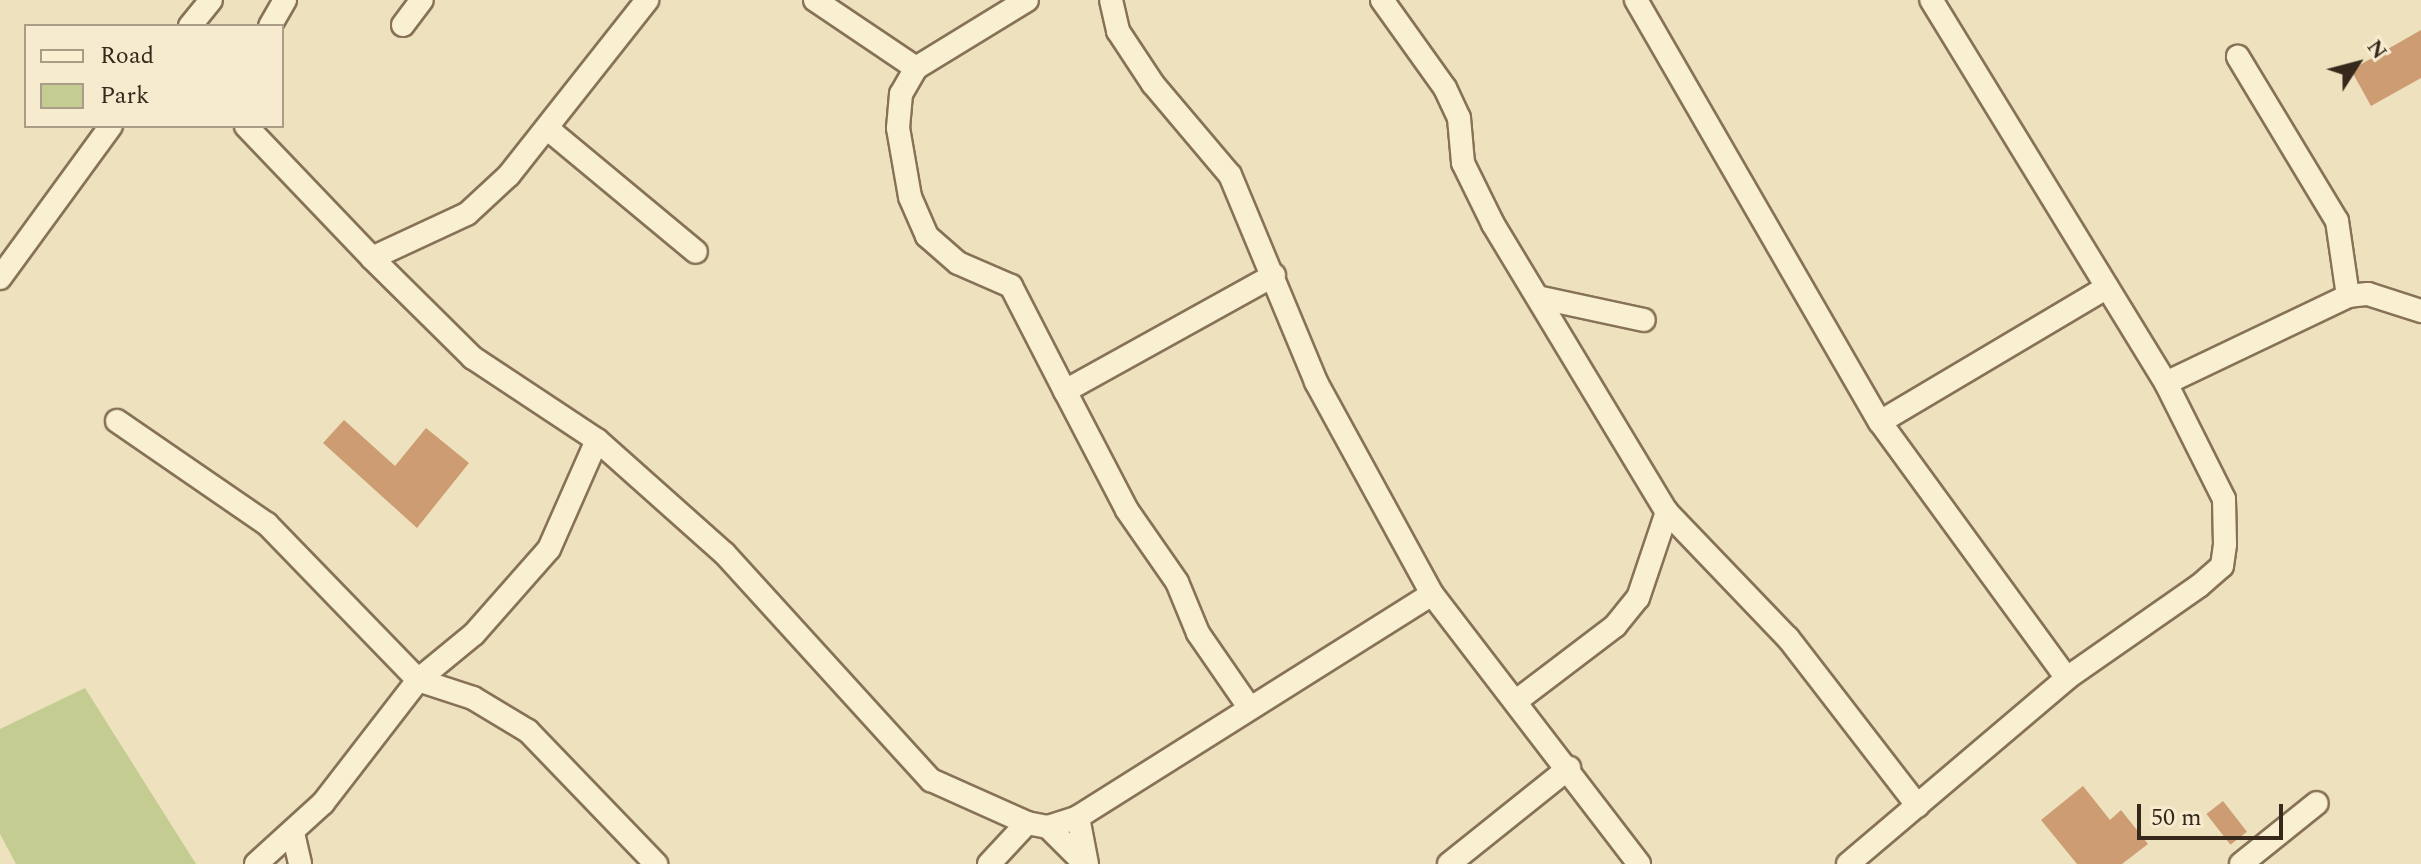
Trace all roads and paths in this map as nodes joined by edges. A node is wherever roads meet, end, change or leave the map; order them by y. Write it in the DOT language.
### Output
graph roads {
  1 [pos="211,0"];
  2 [pos="285,0"];
  3 [pos="422,0"];
  4 [pos="647,0"];
  5 [pos="815,0"];
  6 [pos="1027,0"];
  7 [pos="1111,0"];
  8 [pos="1382,0"];
  9 [pos="1636,0"];
  10 [pos="1931,0"];
  11 [pos="192,24"];
  12 [pos="271,24"];
  13 [pos="403,25"];
  14 [pos="2238,57"];
  15 [pos="916,68"];
  16 [pos="109,128"];
  17 [pos="246,128"];
  18 [pos="548,129"];
  19 [pos="696,252"];
  20 [pos="372,258"];
  21 [pos="4,264"];
  22 [pos="1274,275"];
  23 [pos="2107,287"];
  24 [pos="2348,296"];
  25 [pos="1542,298"];
  26 [pos="2421,311"];
  27 [pos="1644,320"];
  28 [pos="2166,383"];
  29 [pos="1065,391"];
  30 [pos="117,421"];
  31 [pos="1880,422"];
  32 [pos="597,440"];
  33 [pos="1667,512"];
  34 [pos="1432,594"];
  35 [pos="2067,678"];
  36 [pos="418,680"];
  37 [pos="1519,699"];
  38 [pos="1249,707"];
  39 [pos="1569,768"];
  40 [pos="2317,803"];
  41 [pos="1918,806"];
  42 [pos="1078,817"];
  43 [pos="1037,825"];
  44 [pos="293,833"];
  45 [pos="256,864"];
  46 [pos="300,864"];
  47 [pos="656,864"];
  48 [pos="989,864"];
  49 [pos="1086,864"];
  50 [pos="1449,864"];
  51 [pos="1639,864"];
  52 [pos="1848,864"];
  53 [pos="2241,864"];
  1 -- 11 [label="street"];
  2 -- 12 [label="street"];
  3 -- 13 [label="street"];
  4 -- 18 [label="street"];
  5 -- 15 [label="street"];
  6 -- 15 [label="street"];
  7 -- 22 [label="street"];
  8 -- 25 [label="street"];
  9 -- 31 [label="street"];
  10 -- 23 [label="street"];
  14 -- 24 [label="street"];
  15 -- 29 [label="street"];
  16 -- 21 [label="street"];
  17 -- 20 [label="street"];
  18 -- 19 [label="street"];
  18 -- 20 [label="street"];
  20 -- 32 [label="street"];
  22 -- 29 [label="street"];
  22 -- 34 [label="street"];
  23 -- 28 [label="street"];
  23 -- 31 [label="street"];
  24 -- 26 [label="street"];
  24 -- 28 [label="street"];
  25 -- 27 [label="street"];
  25 -- 33 [label="street"];
  28 -- 35 [label="street"];
  29 -- 38 [label="street"];
  30 -- 36 [label="street"];
  31 -- 35 [label="street"];
  32 -- 36 [label="street"];
  32 -- 43 [label="street"];
  33 -- 37 [label="street"];
  33 -- 41 [label="street"];
  34 -- 37 [label="street"];
  34 -- 38 [label="street"];
  35 -- 41 [label="street"];
  36 -- 44 [label="street"];
  36 -- 47 [label="street"];
  37 -- 39 [label="street"];
  38 -- 42 [label="street"];
  39 -- 50 [label="street"];
  39 -- 51 [label="street"];
  40 -- 53 [label="street"];
  41 -- 52 [label="street"];
  42 -- 43 [label="street"];
  42 -- 49 [label="street"];
  43 -- 48 [label="street"];
  43 -- 49 [label="street"];
  44 -- 45 [label="street"];
  44 -- 46 [label="street"];
}
